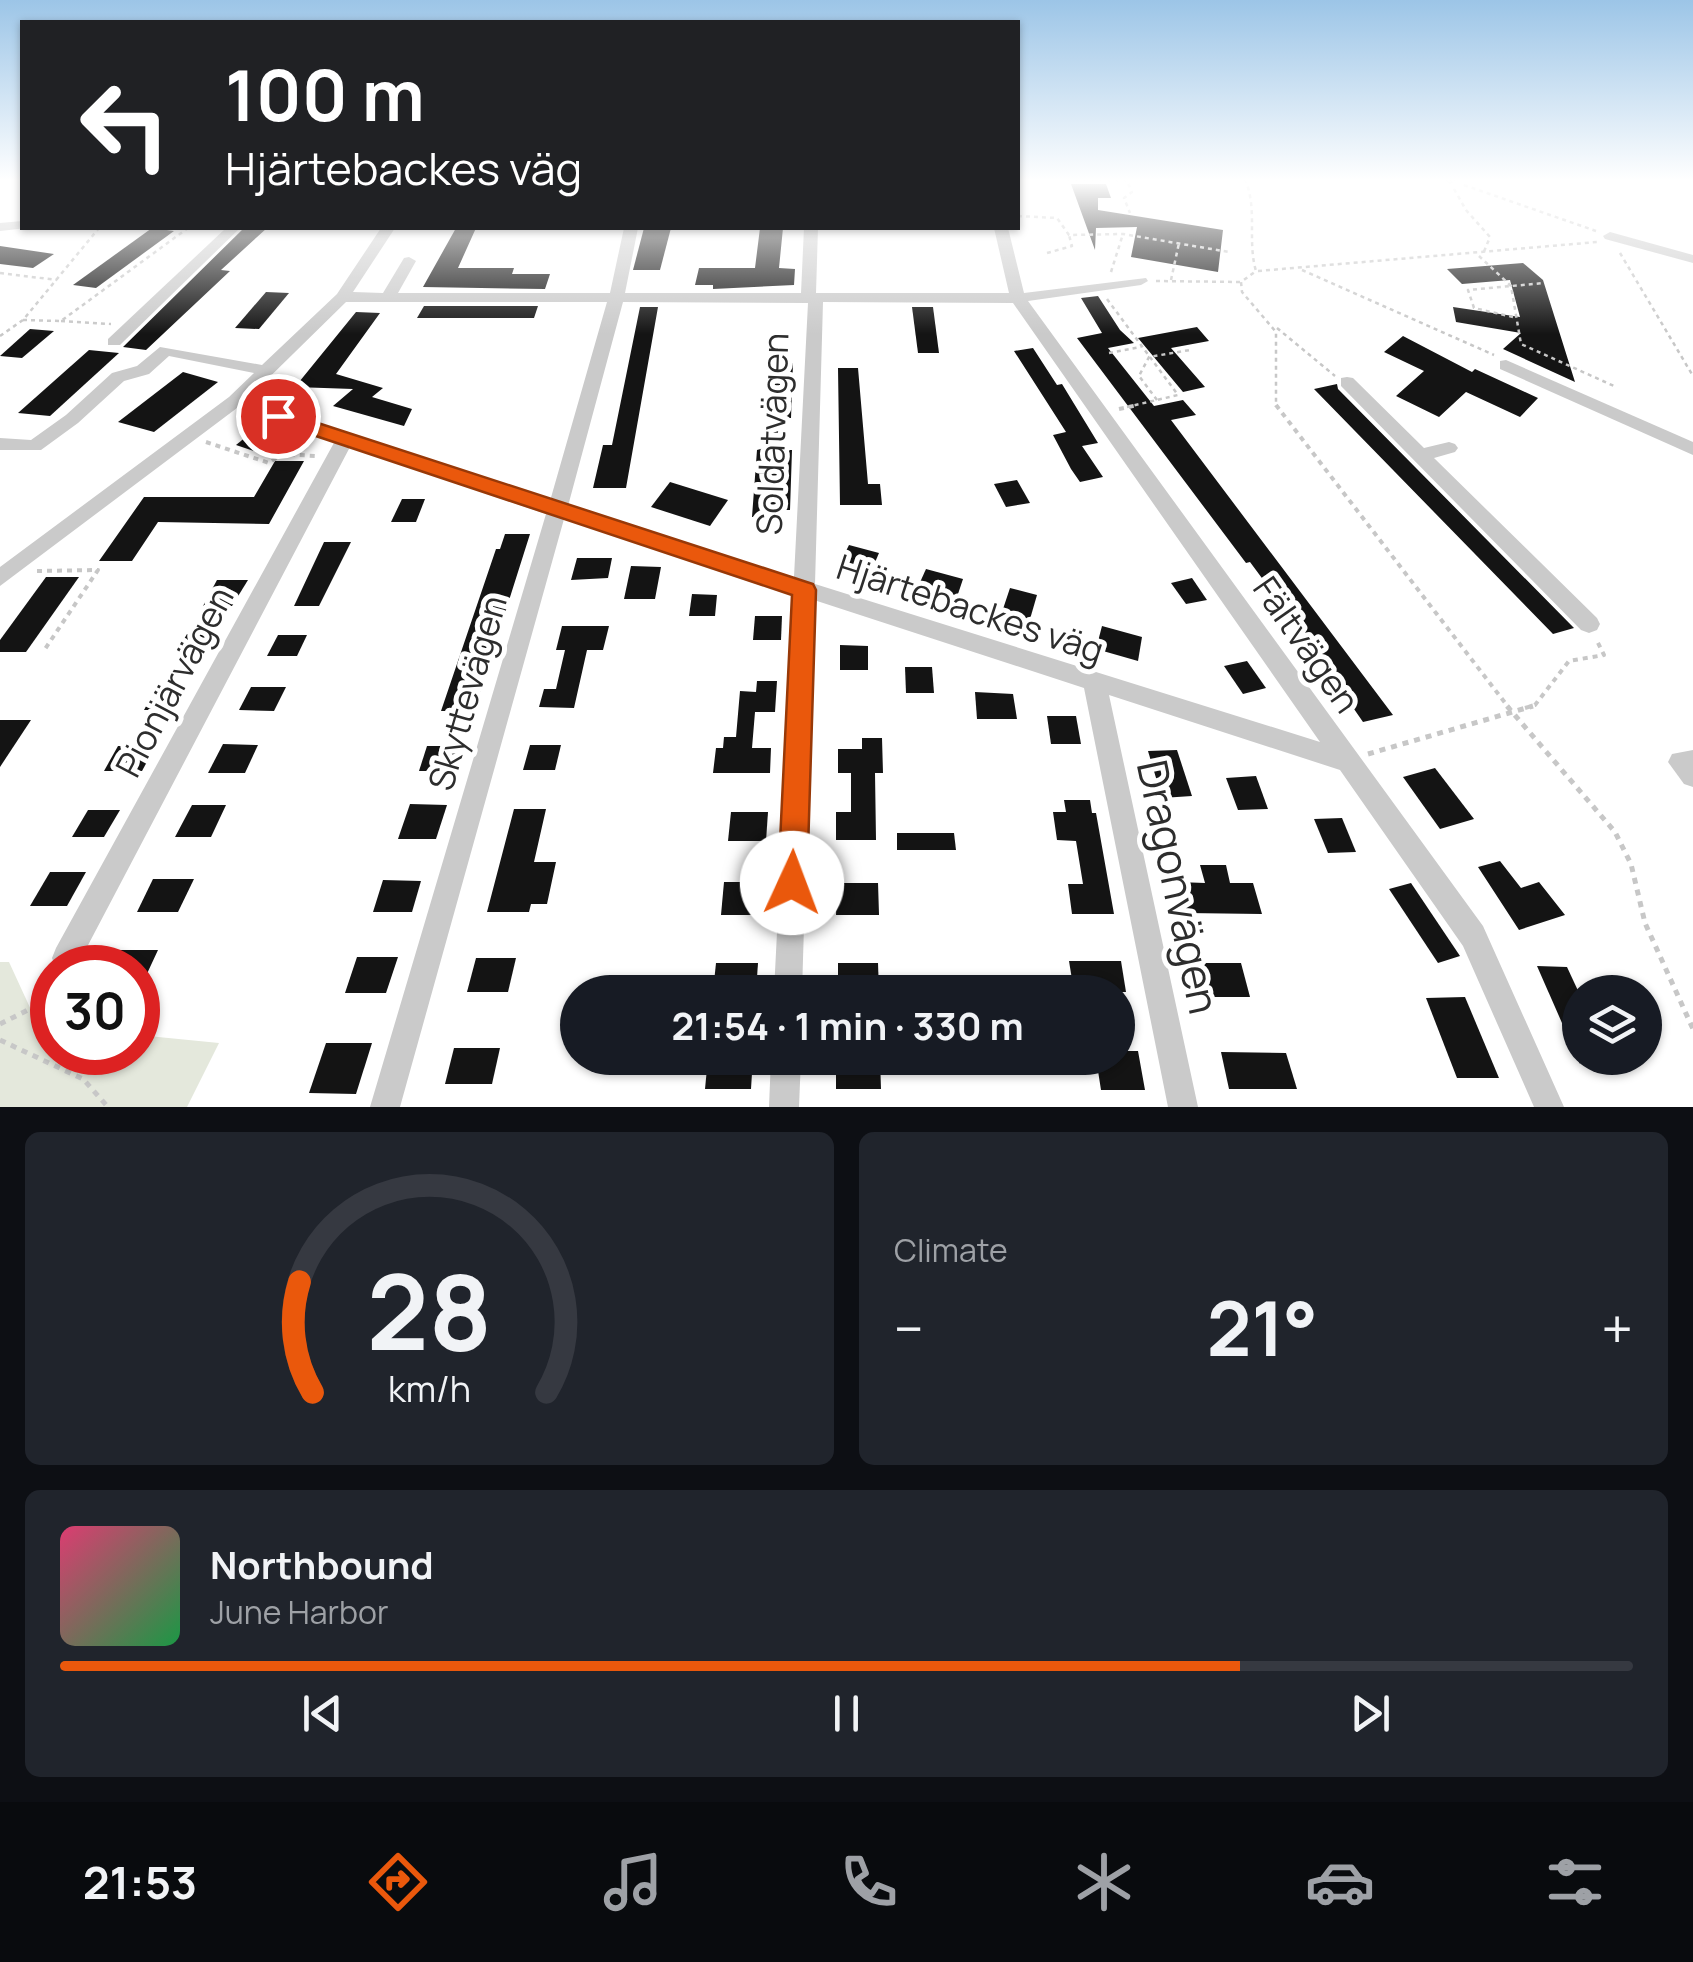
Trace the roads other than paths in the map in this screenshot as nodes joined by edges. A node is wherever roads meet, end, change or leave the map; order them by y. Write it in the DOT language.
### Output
graph roads {
  1 [pos="230,231"];
  2 [pos="386,231"];
  3 [pos="631,231"];
  4 [pos="810,231"];
  5 [pos="1002,231"];
  6 [pos="1610,236"];
  7 [pos="1693,259"];
  8 [pos="409,260"];
  9 [pos="1141,281"];
  10 [pos="342,297"];
  11 [pos="388,297"];
  12 [pos="616,298"];
  13 [pos="812,298"];
  14 [pos="1018,298"];
  15 [pos="114,342"];
  16 [pos="1506,365"];
  17 [pos="268,371"];
  18 [pos="1347,382"];
  19 [pos="235,402"];
  20 [pos="0,444"];
  21 [pos="1449,448"];
  22 [pos="340,449"];
  23 [pos="1693,449"];
  24 [pos="1420,455"];
  25 [pos="557,510"];
  26 [pos="0,578"];
  27 [pos="804,590"];
  28 [pos="1588,624"];
  29 [pos="1095,684"];
  30 [pos="1344,761"];
  31 [pos="1693,761"];
  32 [pos="1693,776"];
  33 [pos="73,945"];
  34 [pos="789,975"];
  35 [pos="785,1075"];
  36 [pos="385,1107"];
  37 [pos="784,1107"];
  38 [pos="1183,1107"];
  39 [pos="1549,1107"];
  1 -- 15 [label="street"];
  2 -- 10 [label="street"];
  3 -- 12 [label="street, Skyttevägen"];
  4 -- 13 [label="street, Soldatvägen"];
  5 -- 14 [label="street, Fältvägen"];
  6 -- 7 [label="street"];
  8 -- 11 [label="street"];
  9 -- 14 [label="street"];
  10 -- 11 [label="street"];
  10 -- 17 [label="street"];
  11 -- 12 [label="street"];
  12 -- 13 [label="street"];
  12 -- 25 [label="street, Skyttevägen"];
  13 -- 14 [label="street"];
  13 -- 27 [label="street, Soldatvägen"];
  14 -- 30 [label="street, Fältvägen"];
  16 -- 23 [label="street"];
  17 -- 19 [label="street"];
  17 -- 20 [label="street"];
  18 -- 24 [label="street"];
  19 -- 22 [label="street, Hjärtebackes väg"];
  19 -- 26 [label="street"];
  21 -- 24 [label="street"];
  22 -- 25 [label="street, Hjärtebackes väg"];
  22 -- 33 [label="street, Pionjärvägen"];
  24 -- 28 [label="street"];
  25 -- 27 [label="street, Hjärtebackes väg"];
  25 -- 36 [label="street, Skyttevägen"];
  27 -- 29 [label="street, Hjärtebackes väg"];
  27 -- 34 [label="street, Soldatvägen"];
  29 -- 30 [label="street, Hjärtebackes väg"];
  29 -- 38 [label="street, Dragonvägen"];
  30 -- 39 [label="street, Fältvägen"];
  31 -- 32 [label="street"];
  35 -- 37 [label="street"];
}
